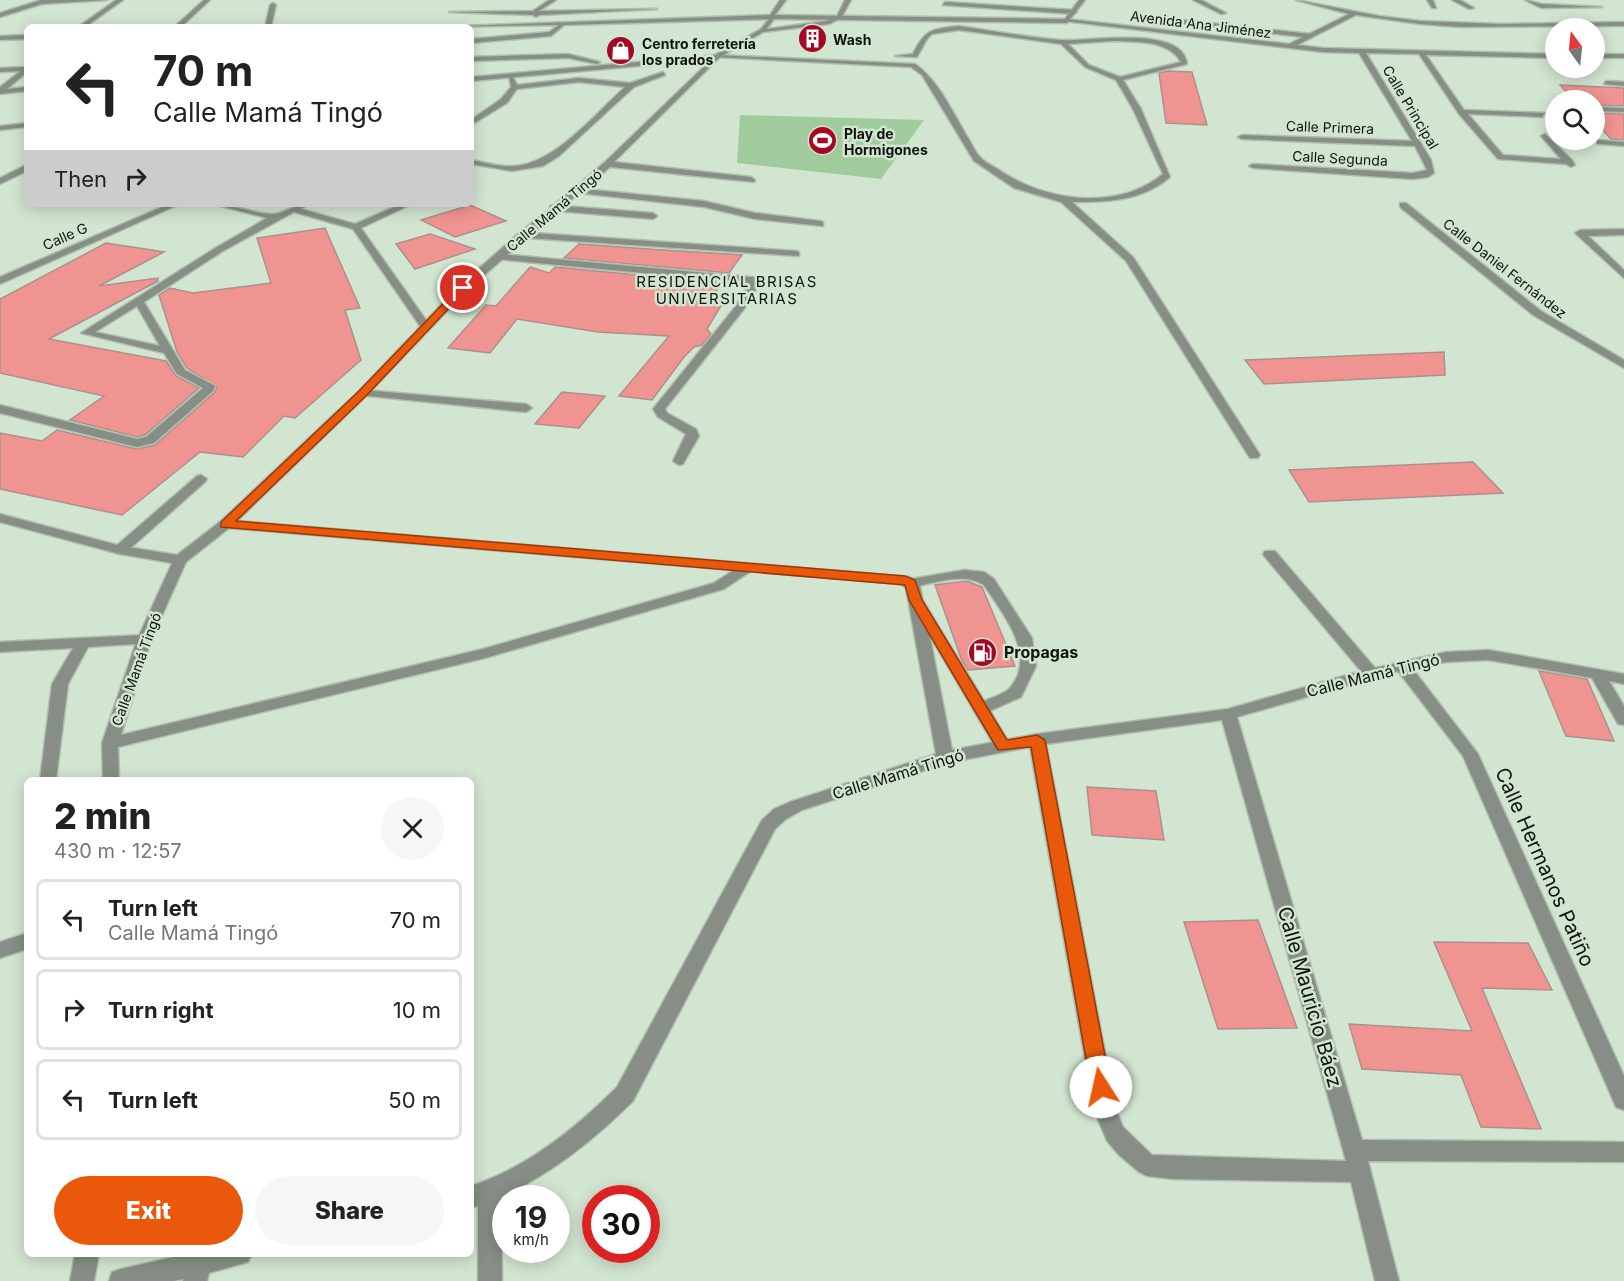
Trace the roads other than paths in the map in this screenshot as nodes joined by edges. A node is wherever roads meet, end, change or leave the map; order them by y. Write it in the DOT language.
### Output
graph roads {
  1 [pos="104,0"];
  2 [pos="120,0"];
  3 [pos="207,0"];
  4 [pos="553,0"];
  5 [pos="783,0"];
  6 [pos="848,0"];
  7 [pos="1082,0"];
  8 [pos="1196,0"];
  9 [pos="1299,0"];
  10 [pos="1430,0"];
  11 [pos="1455,0"];
  12 [pos="1528,0"];
  13 [pos="945,4"];
  14 [pos="273,5"];
  15 [pos="1434,7"];
  16 [pos="1599,7"];
  17 [pos="1471,8"];
  18 [pos="654,9"];
  19 [pos="452,12"];
  20 [pos="1074,12"];
  21 [pos="536,13"];
  22 [pos="1223,13"];
  23 [pos="1354,14"];
  24 [pos="0,15"];
  25 [pos="772,17"];
  26 [pos="839,17"];
  27 [pos="1154,19"];
  28 [pos="1067,21"];
  29 [pos="85,24"];
  30 [pos="180,24"];
  31 [pos="269,24"];
  32 [pos="547,24"];
  33 [pos="564,24"];
  34 [pos="1624,24"];
  35 [pos="474,26"];
  36 [pos="763,30"];
  37 [pos="1311,36"];
  38 [pos="24,37"];
  39 [pos="0,38"];
  40 [pos="474,41"];
  41 [pos="1063,42"];
  42 [pos="1288,47"];
  43 [pos="1362,52"];
  44 [pos="1422,54"];
  45 [pos="721,55"];
  46 [pos="1545,56"];
  47 [pos="1605,56"];
  48 [pos="1624,56"];
  49 [pos="474,59"];
  50 [pos="914,61"];
  51 [pos="597,62"];
  52 [pos="24,69"];
  53 [pos="0,70"];
  54 [pos="24,72"];
  55 [pos="474,73"];
  56 [pos="663,74"];
  57 [pos="510,76"];
  58 [pos="474,79"];
  59 [pos="1119,79"];
  60 [pos="1606,83"];
  61 [pos="1624,84"];
  62 [pos="631,85"];
  63 [pos="515,87"];
  64 [pos="24,89"];
  65 [pos="0,92"];
  66 [pos="1605,109"];
  67 [pos="1624,110"];
  68 [pos="1462,112"];
  69 [pos="1542,115"];
  70 [pos="24,117"];
  71 [pos="0,120"];
  72 [pos="474,121"];
  73 [pos="24,125"];
  74 [pos="0,128"];
  75 [pos="1242,137"];
  76 [pos="1605,142"];
  77 [pos="1417,144"];
  78 [pos="1624,144"];
  79 [pos="1558,150"];
  80 [pos="474,163"];
  81 [pos="608,164"];
  82 [pos="1253,166"];
  83 [pos="24,169"];
  84 [pos="1425,175"];
  85 [pos="752,180"];
  86 [pos="0,181"];
  87 [pos="574,190"];
  88 [pos="1064,200"];
  89 [pos="1403,205"];
  90 [pos="169,207"];
  91 [pos="230,207"];
  92 [pos="297,207"];
  93 [pos="401,207"];
  94 [pos="554,208"];
  95 [pos="293,209"];
  96 [pos="653,216"];
  97 [pos="278,218"];
  98 [pos="820,225"];
  99 [pos="356,227"];
  100 [pos="1624,232"];
  101 [pos="522,235"];
  102 [pos="796,254"];
  103 [pos="499,257"];
  104 [pos="1624,275"];
  105 [pos="756,280"];
  106 [pos="0,281"];
  107 [pos="804,285"];
  108 [pos="139,302"];
  109 [pos="426,327"];
  110 [pos="168,351"];
  111 [pos="1624,365"];
  112 [pos="363,393"];
  113 [pos="526,408"];
  114 [pos="0,409"];
  115 [pos="1254,455"];
  116 [pos="679,460"];
  117 [pos="201,479"];
  118 [pos="0,518"];
  119 [pos="226,524"];
  120 [pos="120,550"];
  121 [pos="1270,554"];
  122 [pos="180,560"];
  123 [pos="747,568"];
  124 [pos="911,583"];
  125 [pos="915,600"];
  126 [pos="144,640"];
  127 [pos="83,643"];
  128 [pos="0,647"];
  129 [pos="1402,665"];
  130 [pos="1372,674"];
  131 [pos="1597,674"];
  132 [pos="1624,679"];
  133 [pos="981,709"];
  134 [pos="1228,714"];
  135 [pos="1624,720"];
  136 [pos="1037,740"];
  137 [pos="110,743"];
  138 [pos="1003,746"];
  139 [pos="945,757"];
  140 [pos="48,777"];
  141 [pos="111,777"];
  142 [pos="24,942"];
  143 [pos="0,950"];
  144 [pos="1624,1100"];
  145 [pos="1354,1150"];
  146 [pos="1624,1152"];
  147 [pos="1360,1172"];
  148 [pos="481,1195"];
  149 [pos="86,1257"];
  150 [pos="233,1257"];
  151 [pos="196,1273"];
  152 [pos="82,1281"];
  153 [pos="121,1281"];
  154 [pos="490,1281"];
  155 [pos="1387,1281"];
  1 -- 24 [label="street"];
  2 -- 29 [label="street"];
  3 -- 30 [label="street"];
  4 -- 21 [label="street"];
  5 -- 25 [label="street, Calle Mamá Tingó"];
  6 -- 26 [label="street"];
  7 -- 20 [label="street"];
  8 -- 22 [label="street"];
  9 -- 23 [label="street"];
  10 -- 15 [label="street"];
  11 -- 17 [label="street"];
  12 -- 16 [label="street"];
  13 -- 20 [label="street"];
  14 -- 31 [label="street"];
  18 -- 21 [label="street"];
  19 -- 21 [label="street"];
  20 -- 28 [label="street"];
  21 -- 32 [label="street"];
  23 -- 34 [label="street"];
  23 -- 37 [label="street"];
  25 -- 26 [label="street, Avenida Ana Jiménez"];
  25 -- 33 [label="street, Avenida Ana Jiménez"];
  25 -- 36 [label="street, Calle Mamá Tingó"];
  26 -- 28 [label="street, Avenida Ana Jiménez"];
  26 -- 36 [label="street"];
  27 -- 37 [label="street"];
  28 -- 42 [label="street, Avenida Ana Jiménez"];
  32 -- 33 [label="street, Avenida Ana Jiménez"];
  32 -- 35 [label="street, Avenida Ana Jiménez"];
  33 -- 40 [label="street"];
  36 -- 45 [label="street, Calle Mamá Tingó"];
  37 -- 42 [label="street"];
  38 -- 39 [label="street"];
  41 -- 50 [label="street"];
  41 -- 59 [label="street"];
  41 -- 59 [label="street"];
  42 -- 43 [label="street, Avenida Ana Jiménez"];
  43 -- 44 [label="street, Avenida Ana Jiménez"];
  43 -- 77 [label="street, Calle Principal"];
  44 -- 46 [label="street, Avenida Ana Jiménez"];
  44 -- 68 [label="street"];
  45 -- 50 [label="street"];
  45 -- 51 [label="street"];
  45 -- 57 [label="street"];
  45 -- 81 [label="street, Calle Mamá Tingó"];
  47 -- 48 [label="street"];
  49 -- 51 [label="street"];
  50 -- 88 [label="street"];
  51 -- 55 [label="street"];
  52 -- 53 [label="street"];
  54 -- 65 [label="street"];
  56 -- 62 [label="street"];
  57 -- 58 [label="street"];
  57 -- 63 [label="street"];
  59 -- 88 [label="street"];
  60 -- 61 [label="street"];
  62 -- 63 [label="street"];
  62 -- 80 [label="street"];
  63 -- 72 [label="street"];
  64 -- 65 [label="street"];
  66 -- 67 [label="street"];
  68 -- 69 [label="street"];
  68 -- 79 [label="street"];
  70 -- 71 [label="street"];
  73 -- 74 [label="street"];
  75 -- 77 [label="street, Calle Primera"];
  76 -- 78 [label="street"];
  77 -- 84 [label="street, Calle Principal"];
  81 -- 85 [label="street"];
  81 -- 87 [label="street, Calle Mamá Tingó"];
  82 -- 84 [label="street, Calle Segunda"];
  83 -- 86 [label="street"];
  87 -- 94 [label="street, Calle Mamá Tingó"];
  87 -- 98 [label="street"];
  88 -- 115 [label="street"];
  89 -- 111 [label="street, Calle Daniel Fernández"];
  90 -- 106 [label="street, Calle G"];
  91 -- 97 [label="street"];
  92 -- 95 [label="street"];
  93 -- 99 [label="street"];
  94 -- 96 [label="street"];
  94 -- 101 [label="street, Calle Mamá Tingó"];
  95 -- 97 [label="street"];
  95 -- 99 [label="street"];
  97 -- 108 [label="street"];
  99 -- 109 [label="street"];
  100 -- 104 [label="street"];
  101 -- 102 [label="street"];
  101 -- 103 [label="street, Calle Mamá Tingó"];
  103 -- 105 [label="street"];
  103 -- 109 [label="street, Calle Mamá Tingó"];
  105 -- 107 [label="street"];
  105 -- 116 [label="street"];
  108 -- 110 [label="street"];
  108 -- 110 [label="street"];
  109 -- 112 [label="street, Calle Mamá Tingó"];
  110 -- 114 [label="street"];
  112 -- 113 [label="street"];
  112 -- 119 [label="street, Calle Mamá Tingó"];
  117 -- 120 [label="street"];
  118 -- 120 [label="street"];
  119 -- 122 [label="street, Calle Mamá Tingó"];
  119 -- 123 [label="street"];
  120 -- 122 [label="street"];
  121 -- 130 [label="street"];
  122 -- 126 [label="street, Calle Mamá Tingó"];
  123 -- 124 [label="street"];
  123 -- 137 [label="street"];
  124 -- 125 [label="street"];
  124 -- 133 [label="street"];
  125 -- 133 [label="street"];
  125 -- 139 [label="street"];
  126 -- 127 [label="street"];
  126 -- 137 [label="street, Calle Mamá Tingó"];
  127 -- 128 [label="street"];
  127 -- 140 [label="street"];
  129 -- 130 [label="street, Calle Mamá Tingó"];
  129 -- 131 [label="street, Calle Mamá Tingó"];
  129 -- 144 [label="street, Calle Hermanos Patiño"];
  130 -- 134 [label="street, Calle Mamá Tingó"];
  131 -- 132 [label="street, Calle Mamá Tingó"];
  131 -- 135 [label="street"];
  133 -- 138 [label="street"];
  134 -- 136 [label="street, Calle Mamá Tingó"];
  134 -- 145 [label="street, Calle Mauricio Báez"];
  136 -- 138 [label="street, Calle Mamá Tingó"];
  136 -- 147 [label="street"];
  137 -- 141 [label="street, Calle Mamá Tingó"];
  138 -- 139 [label="street, Calle Mamá Tingó"];
  139 -- 148 [label="street, Calle Mamá Tingó"];
  142 -- 143 [label="street"];
  145 -- 146 [label="street"];
  145 -- 147 [label="street, Calle Mauricio Báez"];
  147 -- 155 [label="street, Calle Mauricio Báez"];
  148 -- 154 [label="street"];
  149 -- 152 [label="street"];
  150 -- 151 [label="street"];
  151 -- 153 [label="street"];
}
